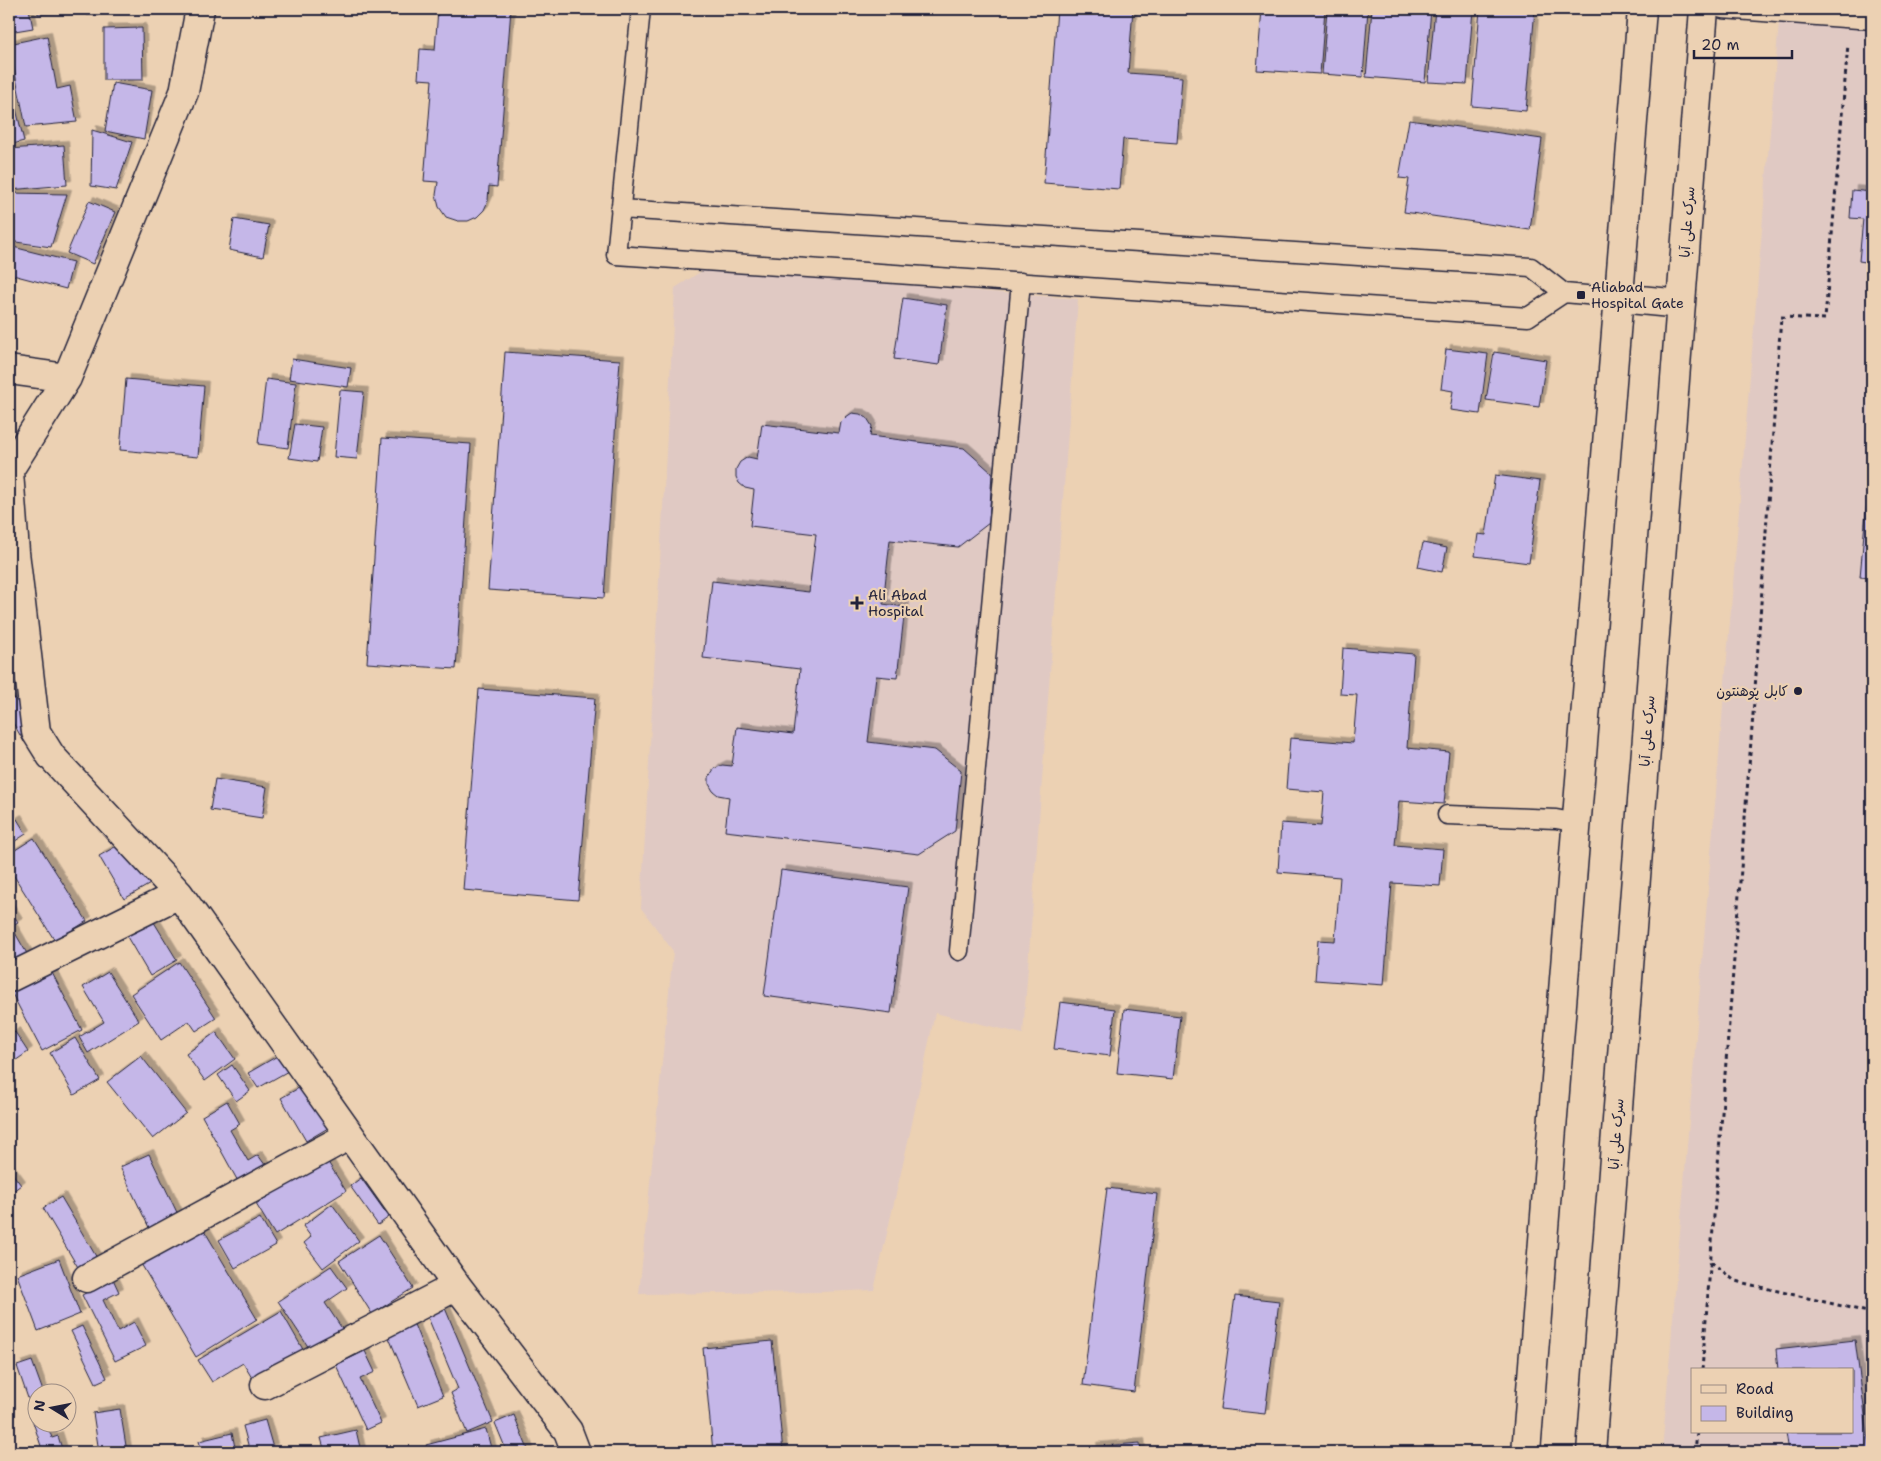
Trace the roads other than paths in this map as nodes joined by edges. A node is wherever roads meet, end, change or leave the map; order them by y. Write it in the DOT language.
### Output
graph roads {
  1 [pos="200,9"];
  2 [pos="641,9"];
  3 [pos="1642,9"];
  4 [pos="1704,9"];
  5 [pos="1722,9"];
  6 [pos="1872,20"];
  7 [pos="620,209"];
  8 [pos="1021,282"];
  9 [pos="1564,293"];
  10 [pos="1619,298"];
  11 [pos="1681,304"];
  12 [pos="9,370"];
  13 [pos="67,378"];
  14 [pos="9,471"];
  15 [pos="12,552"];
  16 [pos="1447,815"];
  17 [pos="1577,823"];
  18 [pos="179,894"];
  19 [pos="959,951"];
  20 [pos="9,978"];
  21 [pos="350,1135"];
  22 [pos="87,1278"];
  23 [pos="457,1286"];
  24 [pos="265,1385"];
  25 [pos="576,1452"];
  26 [pos="1526,1452"];
  27 [pos="1591,1452"];
  1 -- 13 [label="street"];
  2 -- 7 [label="lane"];
  3 -- 10 [label="street"];
  4 -- 11 [label="street, سرک علی آبا"];
  5 -- 6 [label="lane"];
  7 -- 8 [label="lane"];
  7 -- 9 [label="lane"];
  8 -- 9 [label="lane"];
  8 -- 19 [label="lane"];
  9 -- 10 [label="lane"];
  10 -- 11 [label="street"];
  10 -- 17 [label="street"];
  11 -- 27 [label="street, سرک علی آبا"];
  12 -- 13 [label="street"];
  13 -- 14 [label="street"];
  14 -- 15 [label="street"];
  15 -- 18 [label="street"];
  16 -- 17 [label="lane"];
  17 -- 26 [label="street"];
  18 -- 20 [label="street"];
  18 -- 21 [label="street"];
  21 -- 22 [label="street"];
  21 -- 23 [label="street"];
  23 -- 24 [label="street"];
  23 -- 25 [label="street"];
}
